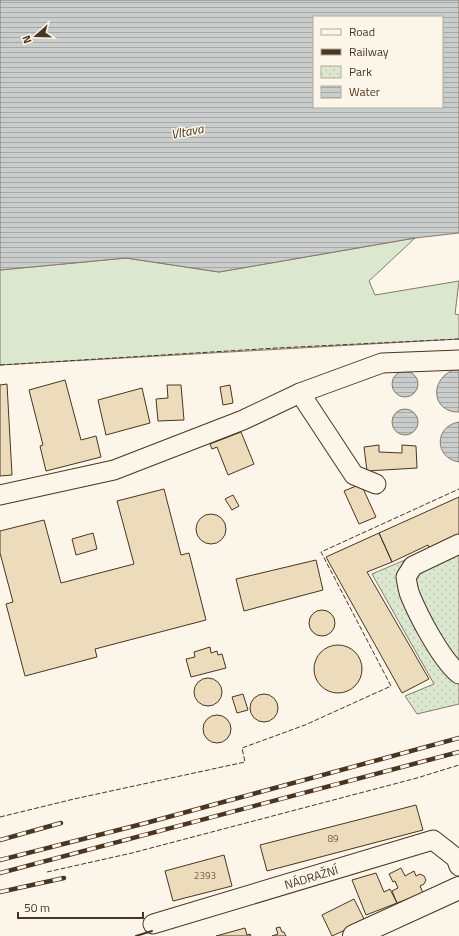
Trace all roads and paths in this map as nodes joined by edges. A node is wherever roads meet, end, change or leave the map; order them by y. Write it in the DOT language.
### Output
graph roads {
  1 [pos="459,360"];
  2 [pos="300,393"];
  3 [pos="376,484"];
  4 [pos="0,495"];
  5 [pos="459,544"];
  6 [pos="459,674"];
  7 [pos="459,866"];
  8 [pos="459,888"];
  9 [pos="153,924"];
  10 [pos="354,936"];
  1 -- 2 [label="street"];
  2 -- 3 [label="street"];
  2 -- 4 [label="street"];
  5 -- 6 [label="street"];
  7 -- 9 [label="street, NÁDRAŽNÍ"];
  8 -- 10 [label="main road"];
}
